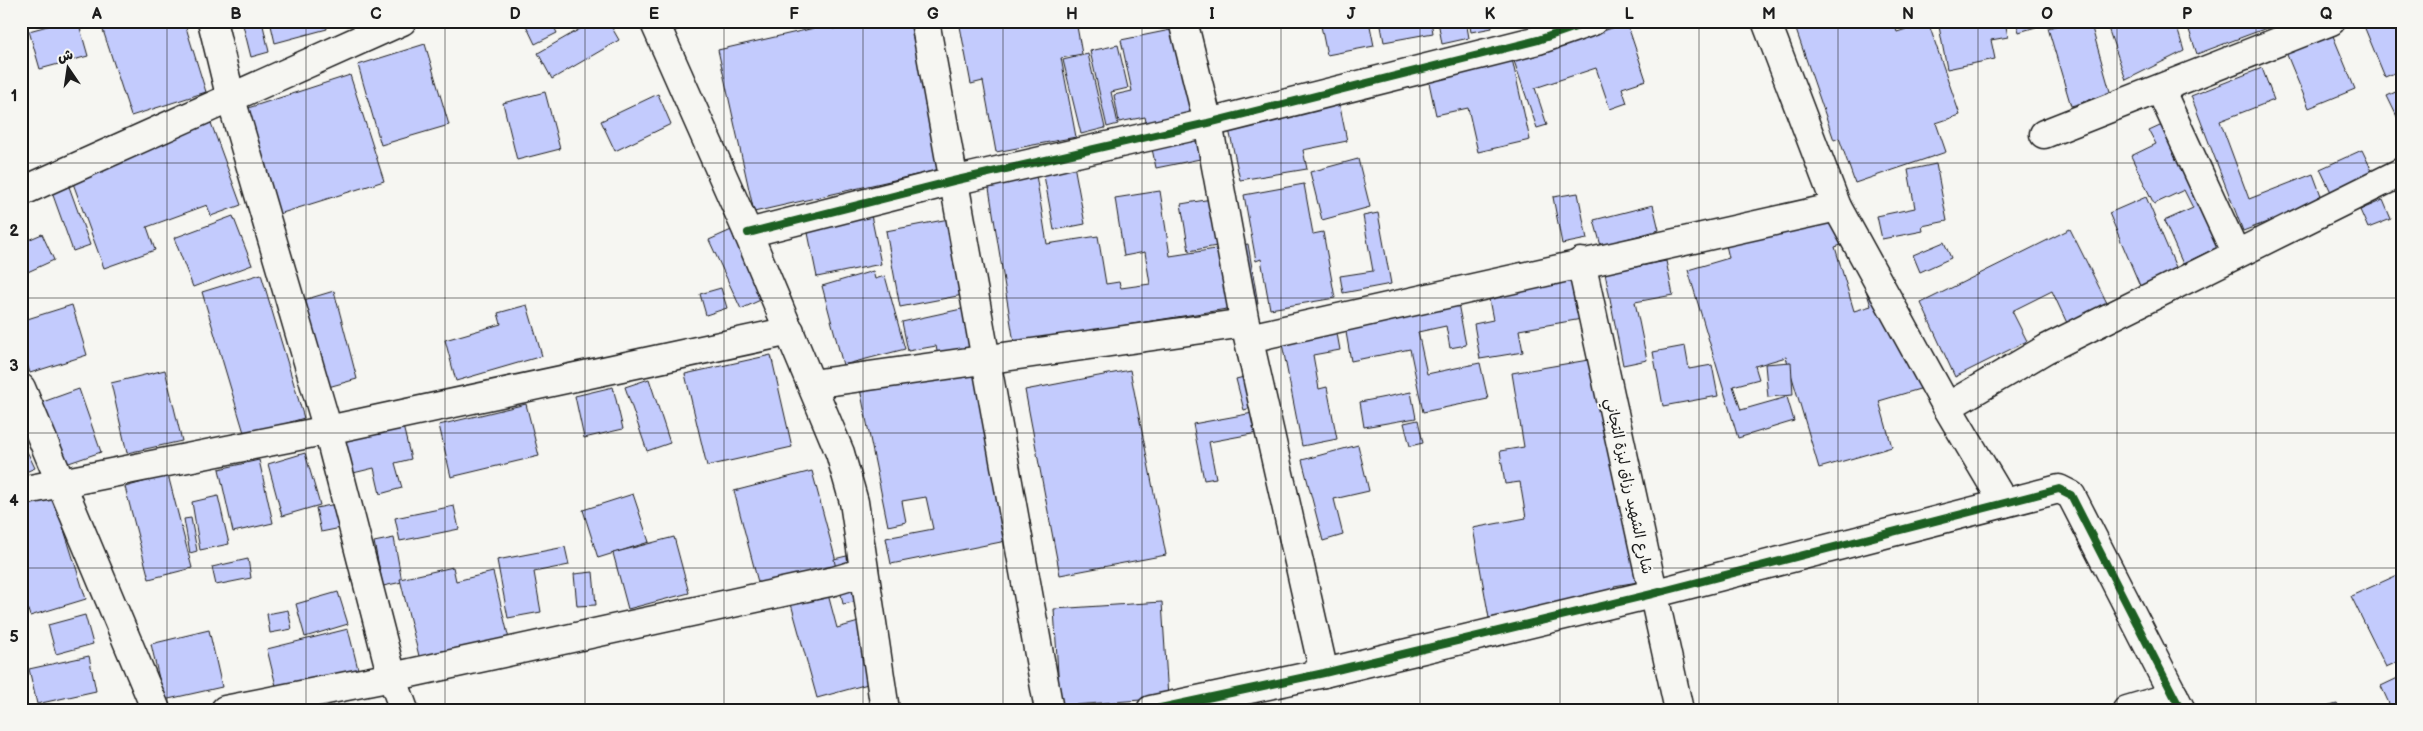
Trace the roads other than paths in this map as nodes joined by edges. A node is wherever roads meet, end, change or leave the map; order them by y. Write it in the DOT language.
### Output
graph roads {
  1 [pos="212,21"];
  2 [pos="402,21"];
  3 [pos="654,21"];
  4 [pos="925,21"];
  5 [pos="1183,21"];
  6 [pos="1593,21"];
  7 [pos="1766,21"];
  8 [pos="2331,21"];
  9 [pos="2160,89"];
  10 [pos="231,100"];
  11 [pos="1208,123"];
  12 [pos="2044,134"];
  13 [pos="2402,172"];
  14 [pos="953,182"];
  15 [pos="21,192"];
  16 [pos="1837,207"];
  17 [pos="748,233"];
  18 [pos="2236,254"];
  19 [pos="1581,262"];
  20 [pos="790,331"];
  21 [pos="1247,331"];
  22 [pos="986,359"];
  23 [pos="812,384"];
  24 [pos="21,388"];
  25 [pos="1947,407"];
  26 [pos="328,430"];
  27 [pos="63,483"];
  28 [pos="21,491"];
  29 [pos="2004,504"];
  30 [pos="864,572"];
  31 [pos="1652,594"];
  32 [pos="1324,673"];
  33 [pos="392,677"];
  34 [pos="1243,700"];
  35 [pos="2177,703"];
  36 [pos="156,710"];
  37 [pos="225,710"];
  38 [pos="404,710"];
  39 [pos="885,710"];
  40 [pos="1049,710"];
  41 [pos="1151,710"];
  42 [pos="1680,710"];
  43 [pos="2127,710"];
  1 -- 10 [label="street"];
  2 -- 10 [label="street"];
  3 -- 17 [label="street"];
  4 -- 14 [label="street"];
  5 -- 11 [label="street"];
  6 -- 11 [label="street"];
  7 -- 16 [label="street"];
  8 -- 9 [label="street"];
  9 -- 12 [label="street"];
  9 -- 18 [label="street"];
  10 -- 15 [label="street"];
  10 -- 26 [label="street"];
  11 -- 14 [label="street"];
  11 -- 21 [label="street"];
  13 -- 18 [label="street"];
  14 -- 17 [label="street"];
  14 -- 22 [label="street"];
  16 -- 19 [label="street"];
  16 -- 25 [label="street"];
  17 -- 20 [label="street"];
  18 -- 25 [label="street"];
  19 -- 21 [label="street"];
  19 -- 31 [label="street, شارع الشهيد رزاق لبزة التجاني"];
  20 -- 23 [label="street"];
  20 -- 26 [label="street"];
  21 -- 22 [label="street"];
  21 -- 32 [label="street"];
  22 -- 23 [label="street"];
  22 -- 40 [label="street"];
  23 -- 30 [label="street"];
  24 -- 27 [label="street"];
  25 -- 29 [label="street"];
  26 -- 27 [label="street"];
  26 -- 33 [label="street"];
  27 -- 28 [label="street"];
  27 -- 36 [label="street"];
  29 -- 31 [label="street"];
  29 -- 35 [label="street"];
  30 -- 33 [label="street"];
  30 -- 39 [label="street"];
  31 -- 32 [label="street"];
  31 -- 42 [label="street, شارع الشهيد رزاق لبزة التجاني"];
  32 -- 34 [label="street"];
  33 -- 37 [label="street"];
  33 -- 38 [label="street"];
  34 -- 41 [label="street"];
  35 -- 43 [label="street"];
}
